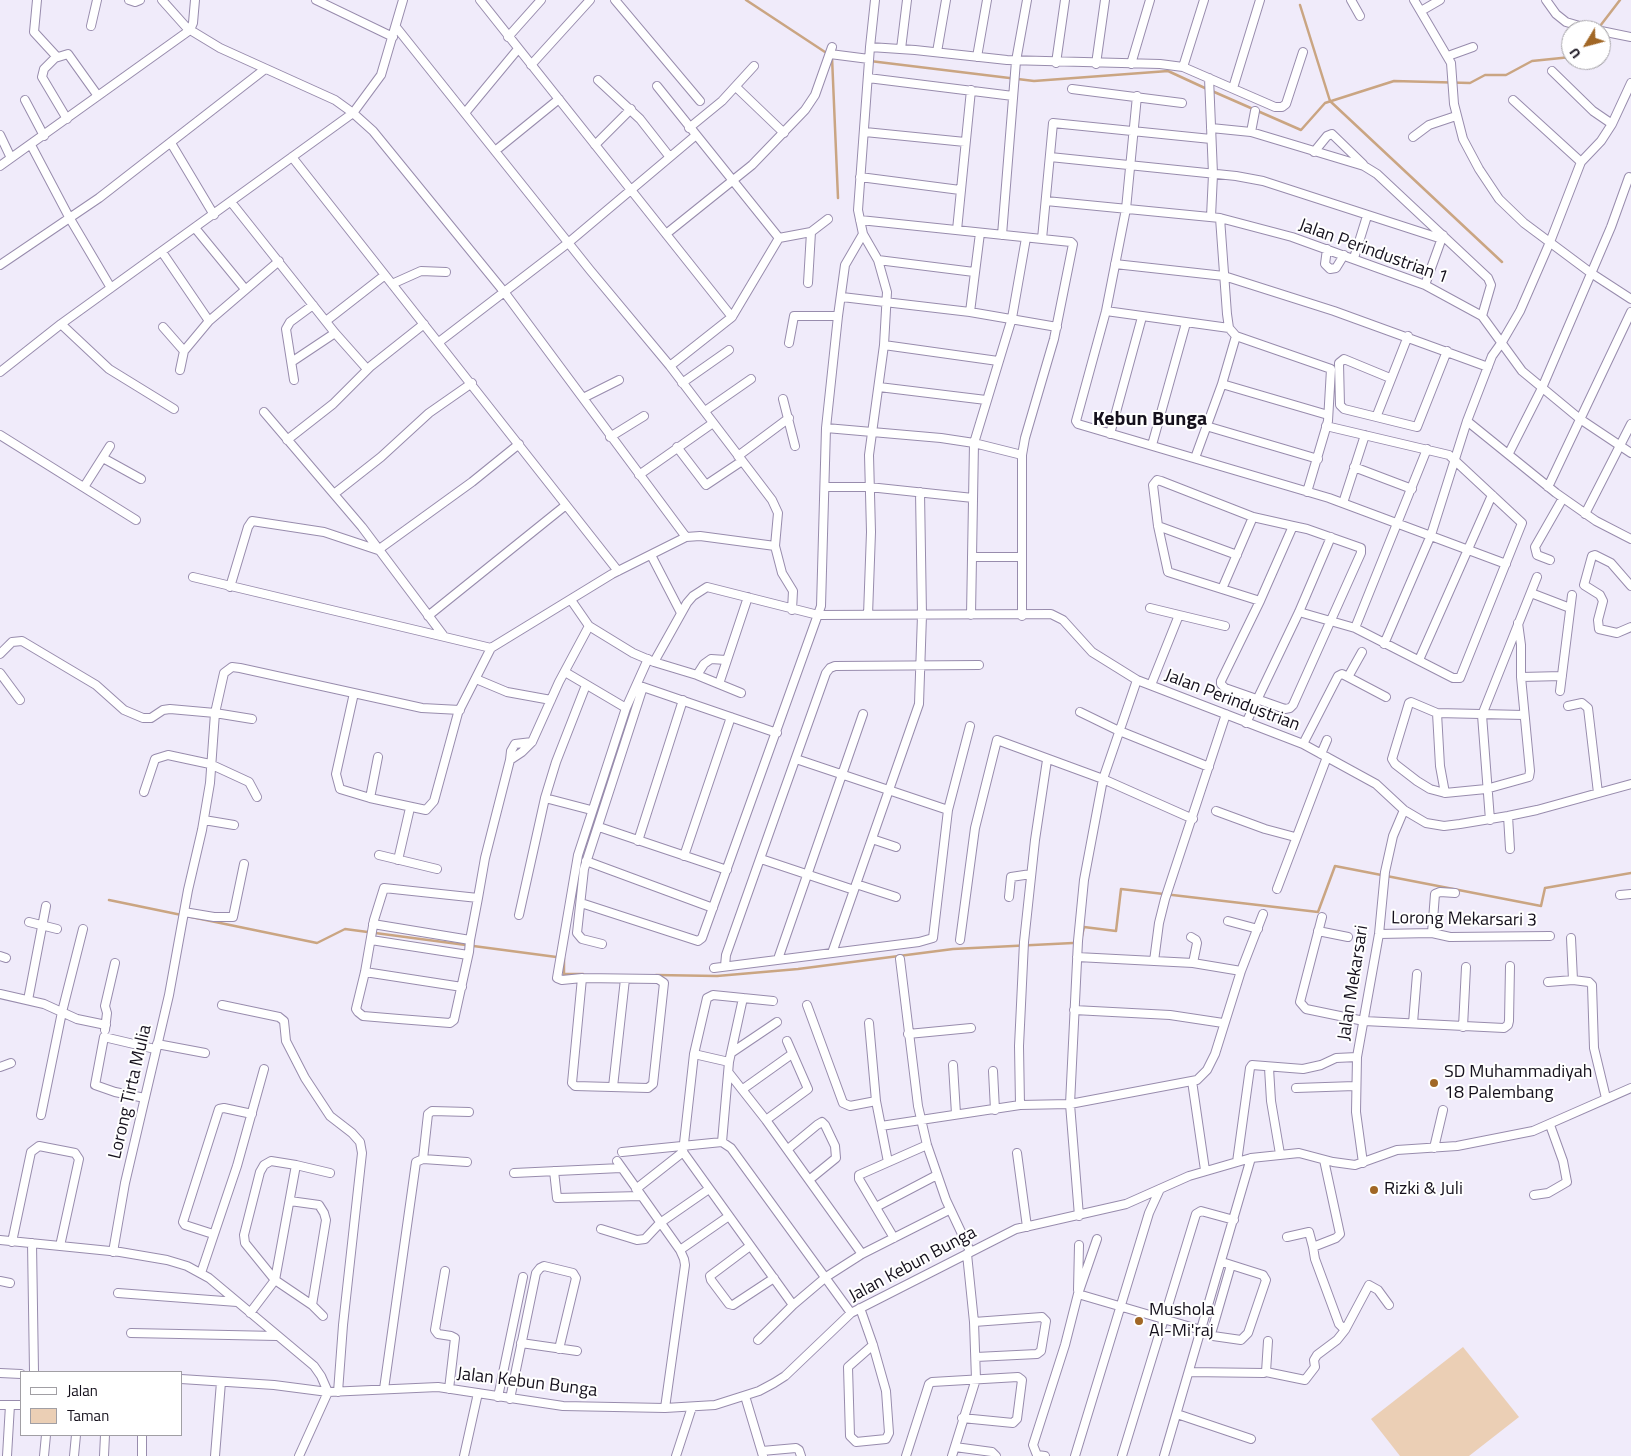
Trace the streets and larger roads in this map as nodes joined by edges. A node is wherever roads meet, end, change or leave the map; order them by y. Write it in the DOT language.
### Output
graph roads {
  1 [pos="37,0"];
  2 [pos="97,0"];
  3 [pos="129,0"];
  4 [pos="140,0"];
  5 [pos="162,0"];
  6 [pos="195,0"];
  7 [pos="316,0"];
  8 [pos="403,0"];
  9 [pos="480,0"];
  10 [pos="542,0"];
  11 [pos="590,0"];
  12 [pos="615,0"];
  13 [pos="875,0"];
  14 [pos="907,0"];
  15 [pos="946,0"];
  16 [pos="987,0"];
  17 [pos="1027,0"];
  18 [pos="1065,0"];
  19 [pos="1105,0"];
  20 [pos="1150,0"];
  21 [pos="1204,0"];
  22 [pos="1260,0"];
  23 [pos="1351,0"];
  24 [pos="1414,0"];
  25 [pos="1440,0"];
  26 [pos="1546,0"];
  27 [pos="1421,11"];
  28 [pos="1360,16"];
  29 [pos="1564,20"];
  30 [pos="91,26"];
  31 [pos="396,27"];
  32 [pos="190,30"];
  33 [pos="1611,34"];
  34 [pos="393,37"];
  35 [pos="508,37"];
  36 [pos="1631,37"];
  37 [pos="870,47"];
  38 [pos="1473,47"];
  39 [pos="518,49"];
  40 [pos="901,49"];
  41 [pos="937,52"];
  42 [pos="1303,52"];
  43 [pos="1448,56"];
  44 [pos="58,57"];
  45 [pos="977,57"];
  46 [pos="869,61"];
  47 [pos="1016,61"];
  48 [pos="1056,63"];
  49 [pos="1096,64"];
  50 [pos="1131,64"];
  51 [pos="531,65"];
  52 [pos="754,66"];
  53 [pos="1183,67"];
  54 [pos="265,69"];
  55 [pos="1552,71"];
  56 [pos="868,78"];
  57 [pos="598,80"];
  58 [pos="1208,81"];
  59 [pos="1631,83"];
  60 [pos="657,86"];
  61 [pos="736,87"];
  62 [pos="1233,88"];
  63 [pos="1072,89"];
  64 [pos="971,90"];
  65 [pos="98,96"];
  66 [pos="1013,96"];
  67 [pos="1137,96"];
  68 [pos="558,99"];
  69 [pos="25,100"];
  70 [pos="700,100"];
  71 [pos="1513,100"];
  72 [pos="1182,103"];
  73 [pos="631,109"];
  74 [pos="1255,111"];
  75 [pos="353,113"];
  76 [pos="465,113"];
  77 [pos="1456,116"];
  78 [pos="67,119"];
  79 [pos="1612,124"];
  80 [pos="689,128"];
  81 [pos="1211,128"];
  82 [pos="1134,130"];
  83 [pos="865,132"];
  84 [pos="1251,132"];
  85 [pos="784,133"];
  86 [pos="0,135"];
  87 [pos="44,136"];
  88 [pos="695,136"];
  89 [pos="1413,137"];
  90 [pos="1211,139"];
  91 [pos="965,142"];
  92 [pos="171,143"];
  93 [pos="31,145"];
  94 [pos="595,145"];
  95 [pos="495,151"];
  96 [pos="1314,152"];
  97 [pos="669,156"];
  98 [pos="292,157"];
  99 [pos="1050,157"];
  100 [pos="11,158"];
  101 [pos="1581,162"];
  102 [pos="0,166"];
  103 [pos="1131,166"];
  104 [pos="1364,166"];
  105 [pos="1213,174"];
  106 [pos="860,177"];
  107 [pos="1629,177"];
  108 [pos="732,180"];
  109 [pos="630,189"];
  110 [pos="960,190"];
  111 [pos="1046,201"];
  112 [pos="232,202"];
  113 [pos="1126,209"];
  114 [pos="214,215"];
  115 [pos="1367,216"];
  116 [pos="69,217"];
  117 [pos="1211,218"];
  118 [pos="1220,218"];
  119 [pos="828,219"];
  120 [pos="860,220"];
  121 [pos="195,228"];
  122 [pos="957,230"];
  123 [pos="812,232"];
  124 [pos="980,233"];
  125 [pos="666,234"];
  126 [pos="863,234"];
  127 [pos="1002,235"];
  128 [pos="1442,237"];
  129 [pos="779,238"];
  130 [pos="1026,238"];
  131 [pos="1042,239"];
  132 [pos="1550,242"];
  133 [pos="568,243"];
  134 [pos="1327,249"];
  135 [pos="162,252"];
  136 [pos="1344,256"];
  137 [pos="1354,258"];
  138 [pos="878,260"];
  139 [pos="279,261"];
  140 [pos="1115,264"];
  141 [pos="0,265"];
  142 [pos="446,272"];
  143 [pos="974,272"];
  144 [pos="1591,273"];
  145 [pos="385,275"];
  146 [pos="1224,276"];
  147 [pos="808,283"];
  148 [pos="392,284"];
  149 [pos="1425,284"];
  150 [pos="111,288"];
  151 [pos="245,289"];
  152 [pos="505,292"];
  153 [pos="842,297"];
  154 [pos="1631,299"];
  155 [pos="886,301"];
  156 [pos="313,304"];
  157 [pos="1106,311"];
  158 [pos="970,312"];
  159 [pos="1631,312"];
  160 [pos="838,316"];
  161 [pos="1482,316"];
  162 [pos="732,317"];
  163 [pos="1142,317"];
  164 [pos="1012,318"];
  165 [pos="209,321"];
  166 [pos="326,321"];
  167 [pos="61,324"];
  168 [pos="424,324"];
  169 [pos="1186,324"];
  170 [pos="163,327"];
  171 [pos="1057,327"];
  172 [pos="1229,328"];
  173 [pos="335,333"];
  174 [pos="1236,336"];
  175 [pos="1408,336"];
  176 [pos="438,342"];
  177 [pos="1502,342"];
  178 [pos="789,344"];
  179 [pos="884,345"];
  180 [pos="729,350"];
  181 [pos="184,351"];
  182 [pos="1447,352"];
  183 [pos="293,360"];
  184 [pos="998,361"];
  185 [pos="670,366"];
  186 [pos="1488,367"];
  187 [pos="180,370"];
  188 [pos="367,370"];
  189 [pos="0,372"];
  190 [pos="1390,378"];
  191 [pos="751,379"];
  192 [pos="294,380"];
  193 [pos="619,380"];
  194 [pos="472,383"];
  195 [pos="682,383"];
  196 [pos="1222,384"];
  197 [pos="879,387"];
  198 [pos="1542,388"];
  199 [pos="583,398"];
  200 [pos="784,399"];
  201 [pos="986,400"];
  202 [pos="174,410"];
  203 [pos="705,411"];
  204 [pos="264,412"];
  205 [pos="1328,415"];
  206 [pos="1377,415"];
  207 [pos="644,416"];
  208 [pos="789,418"];
  209 [pos="1580,420"];
  210 [pos="1467,421"];
  211 [pos="713,423"];
  212 [pos="1631,424"];
  213 [pos="1206,426"];
  214 [pos="1326,426"];
  215 [pos="826,428"];
  216 [pos="872,432"];
  217 [pos="1110,434"];
  218 [pos="0,435"];
  219 [pos="1364,435"];
  220 [pos="610,437"];
  221 [pos="287,440"];
  222 [pos="974,443"];
  223 [pos="519,444"];
  224 [pos="110,446"];
  225 [pos="795,446"];
  226 [pos="1152,446"];
  227 [pos="1621,446"];
  228 [pos="677,447"];
  229 [pos="1427,449"];
  230 [pos="1631,452"];
  231 [pos="1509,453"];
  232 [pos="1022,456"];
  233 [pos="103,458"];
  234 [pos="740,458"];
  235 [pos="1195,458"];
  236 [pos="1318,459"];
  237 [pos="1456,460"];
  238 [pos="1354,467"];
  239 [pos="639,475"];
  240 [pos="141,479"];
  241 [pos="84,487"];
  242 [pos="825,487"];
  243 [pos="869,487"];
  244 [pos="1548,487"];
  245 [pos="1412,489"];
  246 [pos="920,492"];
  247 [pos="1307,492"];
  248 [pos="334,494"];
  249 [pos="1492,495"];
  250 [pos="973,498"];
  251 [pos="1563,498"];
  252 [pos="1343,503"];
  253 [pos="566,506"];
  254 [pos="1585,514"];
  255 [pos="1253,517"];
  256 [pos="136,520"];
  257 [pos="1399,522"];
  258 [pos="1158,526"];
  259 [pos="1293,526"];
  260 [pos="1431,535"];
  261 [pos="686,537"];
  262 [pos="1331,537"];
  263 [pos="1631,539"];
  264 [pos="775,546"];
  265 [pos="1466,549"];
  266 [pos="378,550"];
  267 [pos="651,555"];
  268 [pos="1237,556"];
  269 [pos="972,557"];
  270 [pos="1022,557"];
  271 [pos="1550,560"];
  272 [pos="1506,564"];
  273 [pos="618,571"];
  274 [pos="193,577"];
  275 [pos="1537,577"];
  276 [pos="1631,586"];
  277 [pos="230,588"];
  278 [pos="1222,589"];
  279 [pos="1530,593"];
  280 [pos="1572,595"];
  281 [pos="748,597"];
  282 [pos="571,600"];
  283 [pos="1260,600"];
  284 [pos="1150,608"];
  285 [pos="1570,608"];
  286 [pos="792,610"];
  287 [pos="1299,612"];
  288 [pos="681,613"];
  289 [pos="818,615"];
  290 [pos="868,615"];
  291 [pos="922,615"];
  292 [pos="971,615"];
  293 [pos="1179,615"];
  294 [pos="428,616"];
  295 [pos="1022,616"];
  296 [pos="1332,620"];
  297 [pos="1518,623"];
  298 [pos="589,626"];
  299 [pos="1225,626"];
  300 [pos="1631,627"];
  301 [pos="1355,628"];
  302 [pos="443,635"];
  303 [pos="1384,644"];
  304 [pos="491,648"];
  305 [pos="1362,652"];
  306 [pos="0,654"];
  307 [pos="651,660"];
  308 [pos="726,660"];
  309 [pos="1419,660"];
  310 [pos="922,664"];
  311 [pos="979,665"];
  312 [pos="564,672"];
  313 [pos="0,673"];
  314 [pos="697,675"];
  315 [pos="1562,676"];
  316 [pos="1348,677"];
  317 [pos="1521,677"];
  318 [pos="476,679"];
  319 [pos="1138,680"];
  320 [pos="719,684"];
  321 [pos="586,685"];
  322 [pos="1151,685"];
  323 [pos="640,686"];
  324 [pos="1560,691"];
  325 [pos="354,693"];
  326 [pos="741,693"];
  327 [pos="1386,697"];
  328 [pos="1258,699"];
  329 [pos="20,700"];
  330 [pos="551,700"];
  331 [pos="683,700"];
  332 [pos="1568,706"];
  333 [pos="626,708"];
  334 [pos="460,710"];
  335 [pos="1080,712"];
  336 [pos="215,713"];
  337 [pos="1437,713"];
  338 [pos="863,714"];
  339 [pos="1226,714"];
  340 [pos="1482,715"];
  341 [pos="1524,715"];
  342 [pos="731,717"];
  343 [pos="252,719"];
  344 [pos="1246,723"];
  345 [pos="970,726"];
  346 [pos="1120,730"];
  347 [pos="777,733"];
  348 [pos="1327,740"];
  349 [pos="1302,744"];
  350 [pos="1324,755"];
  351 [pos="378,757"];
  352 [pos="796,759"];
  353 [pos="1047,760"];
  354 [pos="210,764"];
  355 [pos="1208,767"];
  356 [pos="841,775"];
  357 [pos="1103,779"];
  358 [pos="1631,784"];
  359 [pos="1486,788"];
  360 [pos="889,791"];
  361 [pos="144,792"];
  362 [pos="1445,793"];
  363 [pos="1598,793"];
  364 [pos="257,797"];
  365 [pos="370,798"];
  366 [pos="545,798"];
  367 [pos="410,808"];
  368 [pos="591,810"];
  369 [pos="948,810"];
  370 [pos="1404,810"];
  371 [pos="1216,811"];
  372 [pos="1508,816"];
  373 [pos="1192,818"];
  374 [pos="204,820"];
  375 [pos="1490,820"];
  376 [pos="234,825"];
  377 [pos="599,827"];
  378 [pos="1296,837"];
  379 [pos="872,839"];
  380 [pos="638,840"];
  381 [pos="896,847"];
  382 [pos="1510,849"];
  383 [pos="379,855"];
  384 [pos="684,856"];
  385 [pos="398,860"];
  386 [pos="761,860"];
  387 [pos="586,861"];
  388 [pos="244,864"];
  389 [pos="437,869"];
  390 [pos="727,870"];
  391 [pos="807,874"];
  392 [pos="1032,874"];
  393 [pos="855,887"];
  394 [pos="1277,889"];
  395 [pos="1455,893"];
  396 [pos="1631,894"];
  397 [pos="1620,895"];
  398 [pos="896,897"];
  399 [pos="1009,897"];
  400 [pos="478,898"];
  401 [pos="581,903"];
  402 [pos="46,906"];
  403 [pos="713,908"];
  404 [pos="1263,914"];
  405 [pos="520,915"];
  406 [pos="183,916"];
  407 [pos="1322,917"];
  408 [pos="1228,921"];
  409 [pos="28,922"];
  410 [pos="42,925"];
  411 [pos="373,926"];
  412 [pos="58,929"];
  413 [pos="83,929"];
  414 [pos="1258,929"];
  415 [pos="1318,931"];
  416 [pos="1432,933"];
  417 [pos="1378,934"];
  418 [pos="1550,936"];
  419 [pos="1191,937"];
  420 [pos="1348,937"];
  421 [pos="1571,938"];
  422 [pos="371,939"];
  423 [pos="960,940"];
  424 [pos="470,941"];
  425 [pos="602,944"];
  426 [pos="468,953"];
  427 [pos="832,953"];
  428 [pos="1077,957"];
  429 [pos="778,959"];
  430 [pos="900,960"];
  431 [pos="1154,961"];
  432 [pos="115,963"];
  433 [pos="1193,963"];
  434 [pos="725,966"];
  435 [pos="1510,966"];
  436 [pos="1466,967"];
  437 [pos="714,968"];
  438 [pos="1241,971"];
  439 [pos="365,972"];
  440 [pos="1417,974"];
  441 [pos="582,978"];
  442 [pos="625,979"];
  443 [pos="1573,980"];
  444 [pos="1548,982"];
  445 [pos="462,987"];
  446 [pos="0,994"];
  447 [pos="743,998"];
  448 [pos="28,1000"];
  449 [pos="773,1001"];
  450 [pos="222,1005"];
  451 [pos="807,1005"];
  452 [pos="1074,1010"];
  453 [pos="62,1012"];
  454 [pos="1364,1021"];
  455 [pos="777,1022"];
  456 [pos="869,1023"];
  457 [pos="1223,1023"];
  458 [pos="1413,1023"];
  459 [pos="106,1026"];
  460 [pos="1464,1027"];
  461 [pos="971,1028"];
  462 [pos="908,1034"];
  463 [pos="104,1037"];
  464 [pos="787,1042"];
  465 [pos="156,1047"];
  466 [pos="205,1053"];
  467 [pos="731,1053"];
  468 [pos="694,1054"];
  469 [pos="792,1054"];
  470 [pos="1357,1057"];
  471 [pos="729,1062"];
  472 [pos="11,1063"];
  473 [pos="953,1065"];
  474 [pos="0,1068"];
  475 [pos="1269,1068"];
  476 [pos="264,1069"];
  477 [pos="993,1071"];
  478 [pos="729,1073"];
  479 [pos="1192,1081"];
  480 [pos="1355,1086"];
  481 [pos="613,1087"];
  482 [pos="1296,1088"];
  483 [pos="1631,1088"];
  484 [pos="743,1089"];
  485 [pos="145,1098"];
  486 [pos="1606,1098"];
  487 [pos="876,1101"];
  488 [pos="1070,1104"];
  489 [pos="1020,1105"];
  490 [pos="995,1110"];
  491 [pos="1443,1110"];
  492 [pos="469,1112"];
  493 [pos="252,1114"];
  494 [pos="956,1114"];
  495 [pos="41,1115"];
  496 [pos="920,1118"];
  497 [pos="766,1120"];
  498 [pos="1550,1125"];
  499 [pos="881,1126"];
  500 [pos="722,1142"];
  501 [pos="927,1145"];
  502 [pos="1434,1148"];
  503 [pos="683,1149"];
  504 [pos="788,1150"];
  505 [pos="622,1152"];
  506 [pos="1017,1153"];
  507 [pos="1280,1154"];
  508 [pos="424,1158"];
  509 [pos="1251,1158"];
  510 [pos="1324,1160"];
  511 [pos="467,1162"];
  512 [pos="888,1162"];
  513 [pos="1237,1162"];
  514 [pos="1363,1163"];
  515 [pos="296,1165"];
  516 [pos="1205,1170"];
  517 [pos="554,1171"];
  518 [pos="514,1173"];
  519 [pos="330,1174"];
  520 [pos="937,1175"];
  521 [pos="809,1180"];
  522 [pos="709,1189"];
  523 [pos="1160,1189"];
  524 [pos="638,1193"];
  525 [pos="1149,1194"];
  526 [pos="1534,1195"];
  527 [pos="290,1201"];
  528 [pos="876,1207"];
  529 [pos="1150,1208"];
  530 [pos="949,1210"];
  531 [pos="729,1216"];
  532 [pos="1079,1216"];
  533 [pos="1234,1220"];
  534 [pos="660,1223"];
  535 [pos="1026,1227"];
  536 [pos="601,1229"];
  537 [pos="213,1234"];
  538 [pos="1287,1237"];
  539 [pos="894,1238"];
  540 [pos="1097,1239"];
  541 [pos="0,1240"];
  542 [pos="12,1242"];
  543 [pos="32,1244"];
  544 [pos="1078,1245"];
  545 [pos="60,1246"];
  546 [pos="750,1246"];
  547 [pos="1313,1248"];
  548 [pos="680,1250"];
  549 [pos="113,1252"];
  550 [pos="968,1252"];
  551 [pos="862,1254"];
  552 [pos="1222,1262"];
  553 [pos="1231,1264"];
  554 [pos="445,1271"];
  555 [pos="201,1273"];
  556 [pos="826,1276"];
  557 [pos="523,1277"];
  558 [pos="774,1278"];
  559 [pos="275,1280"];
  560 [pos="0,1283"];
  561 [pos="10,1283"];
  562 [pos="118,1293"];
  563 [pos="1078,1294"];
  564 [pos="237,1302"];
  565 [pos="312,1305"];
  566 [pos="793,1305"];
  567 [pos="1389,1305"];
  568 [pos="860,1308"];
  569 [pos="1118,1308"];
  570 [pos="250,1313"];
  571 [pos="851,1313"];
  572 [pos="323,1316"];
  573 [pos="1164,1320"];
  574 [pos="974,1322"];
  575 [pos="1202,1330"];
  576 [pos="1345,1330"];
  577 [pos="131,1333"];
  578 [pos="277,1336"];
  579 [pos="758,1340"];
  580 [pos="1268,1341"];
  581 [pos="521,1343"];
  582 [pos="873,1345"];
  583 [pos="559,1349"];
  584 [pos="577,1351"];
  585 [pos="976,1357"];
  586 [pos="34,1371"];
  587 [pos="1189,1372"];
  588 [pos="1265,1372"];
  589 [pos="0,1373"];
  590 [pos="20,1374"];
  591 [pos="182,1379"];
  592 [pos="976,1379"];
  593 [pos="221,1382"];
  594 [pos="384,1389"];
  595 [pos="449,1389"];
  596 [pos="328,1392"];
  597 [pos="338,1392"];
  598 [pos="478,1393"];
  599 [pos="745,1396"];
  600 [pos="498,1397"];
  601 [pos="510,1399"];
  602 [pos="0,1405"];
  603 [pos="10,1405"];
  604 [pos="20,1405"];
  605 [pos="692,1406"];
  606 [pos="664,1408"];
  607 [pos="1177,1414"];
  608 [pos="962,1418"];
  609 [pos="46,1436"];
  610 [pos="76,1436"];
  611 [pos="105,1436"];
  612 [pos="142,1436"];
  613 [pos="1251,1439"];
  614 [pos="954,1447"];
  615 [pos="762,1453"];
  616 [pos="7,1456"];
  617 [pos="44,1456"];
  618 [pos="74,1456"];
  619 [pos="104,1456"];
  620 [pos="142,1456"];
  621 [pos="214,1456"];
  622 [pos="299,1456"];
  623 [pos="464,1456"];
  624 [pos="676,1456"];
  625 [pos="801,1456"];
  626 [pos="906,1456"];
  627 [pos="952,1456"];
  628 [pos="996,1456"];
  629 [pos="1046,1456"];
  630 [pos="1076,1456"];
  631 [pos="1122,1456"];
  632 [pos="1164,1456"];
  1 -- 44 [label="street"];
  2 -- 30 [label="street"];
  3 -- 4 [label="street"];
  5 -- 32 [label="street"];
  6 -- 32 [label="street"];
  7 -- 34 [label="street"];
  8 -- 31 [label="street"];
  9 -- 35 [label="street"];
  10 -- 35 [label="street"];
  11 -- 51 [label="street"];
  12 -- 70 [label="street"];
  13 -- 37 [label="street"];
  14 -- 40 [label="street"];
  15 -- 41 [label="street"];
  16 -- 45 [label="street"];
  17 -- 47 [label="street"];
  18 -- 48 [label="street"];
  19 -- 49 [label="street"];
  20 -- 50 [label="street"];
  21 -- 53 [label="street"];
  22 -- 62 [label="street"];
  23 -- 28 [label="street"];
  24 -- 27 [label="street"];
  25 -- 27 [label="street"];
  26 -- 29 [label="street"];
  27 -- 43 [label="street"];
  31 -- 34 [label="street"];
  31 -- 76 [label="street"];
  32 -- 54 [label="street"];
  32 -- 65 [label="street"];
  33 -- 36 [label="street"];
  34 -- 75 [label="street"];
  35 -- 39 [label="street"];
  37 -- 40 [label="street"];
  37 -- 46 [label="street"];
  38 -- 43 [label="street"];
  39 -- 51 [label="street"];
  39 -- 76 [label="street"];
  40 -- 41 [label="street"];
  41 -- 45 [label="street"];
  42 -- 62 [label="street"];
  43 -- 77 [label="street"];
  44 -- 65 [label="street"];
  44 -- 78 [label="street"];
  45 -- 47 [label="street"];
  46 -- 56 [label="street"];
  46 -- 85 [label="street"];
  47 -- 48 [label="street"];
  47 -- 66 [label="street"];
  48 -- 49 [label="street"];
  49 -- 50 [label="street"];
  50 -- 53 [label="street"];
  51 -- 68 [label="street"];
  52 -- 61 [label="street"];
  53 -- 58 [label="street"];
  54 -- 75 [label="street"];
  54 -- 92 [label="street"];
  55 -- 79 [label="street"];
  56 -- 64 [label="street"];
  56 -- 83 [label="street"];
  57 -- 73 [label="street"];
  58 -- 62 [label="street"];
  58 -- 81 [label="street"];
  59 -- 79 [label="street"];
  60 -- 80 [label="street"];
  61 -- 80 [label="street"];
  61 -- 85 [label="street"];
  63 -- 67 [label="street"];
  64 -- 66 [label="street"];
  64 -- 91 [label="street"];
  65 -- 78 [label="street"];
  66 -- 127 [label="street"];
  67 -- 72 [label="street"];
  67 -- 82 [label="street"];
  68 -- 94 [label="street"];
  68 -- 95 [label="street"];
  69 -- 87 [label="street"];
  71 -- 101 [label="street"];
  73 -- 94 [label="street"];
  73 -- 97 [label="street"];
  74 -- 84 [label="street"];
  75 -- 98 [label="street"];
  75 -- 152 [label="street"];
  76 -- 95 [label="street"];
  77 -- 89 [label="street"];
  77 -- 132 [label="street"];
  78 -- 87 [label="street"];
  79 -- 101 [label="street"];
  80 -- 88 [label="street"];
  81 -- 84 [label="street"];
  81 -- 90 [label="street"];
  82 -- 90 [label="street"];
  82 -- 99 [label="street"];
  82 -- 103 [label="street"];
  83 -- 91 [label="street"];
  83 -- 106 [label="street"];
  84 -- 96 [label="street"];
  85 -- 108 [label="street"];
  86 -- 100 [label="street"];
  87 -- 93 [label="street"];
  88 -- 97 [label="street"];
  88 -- 108 [label="street"];
  90 -- 105 [label="street"];
  91 -- 110 [label="street"];
  92 -- 114 [label="street"];
  92 -- 116 [label="street"];
  93 -- 100 [label="street"];
  93 -- 116 [label="street"];
  94 -- 109 [label="street"];
  95 -- 133 [label="street"];
  96 -- 104 [label="street"];
  96 -- 104 [label="street"];
  97 -- 109 [label="street"];
  98 -- 112 [label="street"];
  98 -- 145 [label="street"];
  99 -- 103 [label="street"];
  99 -- 111 [label="street"];
  100 -- 102 [label="street"];
  101 -- 132 [label="street"];
  103 -- 105 [label="street"];
  103 -- 113 [label="street"];
  104 -- 128 [label="street"];
  105 -- 115 [label="street"];
  105 -- 117 [label="street"];
  106 -- 110 [label="street"];
  106 -- 120 [label="street"];
  107 -- 144 [label="street"];
  108 -- 125 [label="street"];
  108 -- 129 [label="street"];
  109 -- 125 [label="street"];
  109 -- 133 [label="street"];
  110 -- 122 [label="street"];
  111 -- 113 [label="street, Jalan Perindustrian 1"];
  111 -- 131 [label="street"];
  112 -- 114 [label="street"];
  112 -- 139 [label="street"];
  113 -- 117 [label="street, Jalan Perindustrian 1"];
  113 -- 140 [label="street"];
  114 -- 121 [label="street"];
  115 -- 128 [label="street"];
  115 -- 137 [label="street"];
  116 -- 141 [label="street"];
  116 -- 150 [label="street"];
  117 -- 118 [label="street, Jalan Perindustrian 1"];
  118 -- 134 [label="street, Jalan Perindustrian 1"];
  118 -- 146 [label="street"];
  119 -- 123 [label="street"];
  120 -- 122 [label="street"];
  120 -- 126 [label="street"];
  121 -- 135 [label="street"];
  121 -- 151 [label="street"];
  122 -- 124 [label="street"];
  123 -- 129 [label="street"];
  123 -- 147 [label="street"];
  124 -- 127 [label="street"];
  124 -- 143 [label="street"];
  125 -- 162 [label="street"];
  126 -- 138 [label="street"];
  126 -- 153 [label="street"];
  127 -- 130 [label="street"];
  128 -- 149 [label="street"];
  128 -- 161 [label="street"];
  129 -- 162 [label="street"];
  130 -- 131 [label="street"];
  130 -- 164 [label="street"];
  131 -- 171 [label="street"];
  132 -- 144 [label="street"];
  132 -- 177 [label="street"];
  133 -- 152 [label="street"];
  133 -- 185 [label="street"];
  134 -- 136 [label="street, Jalan Perindustrian 1"];
  134 -- 136 [label="street"];
  135 -- 150 [label="street"];
  135 -- 165 [label="street"];
  136 -- 137 [label="street, Jalan Perindustrian 1"];
  137 -- 149 [label="street, Jalan Perindustrian 1"];
  138 -- 143 [label="street"];
  138 -- 155 [label="street"];
  139 -- 151 [label="street"];
  139 -- 156 [label="street"];
  140 -- 146 [label="street"];
  140 -- 157 [label="street"];
  142 -- 148 [label="street"];
  143 -- 158 [label="street"];
  144 -- 154 [label="street"];
  144 -- 198 [label="street"];
  145 -- 148 [label="street"];
  145 -- 166 [label="street"];
  146 -- 172 [label="street"];
  146 -- 175 [label="street"];
  148 -- 168 [label="street"];
  149 -- 161 [label="street, Jalan Perindustrian 1"];
  150 -- 167 [label="street"];
  151 -- 165 [label="street"];
  152 -- 176 [label="street"];
  152 -- 199 [label="street"];
  153 -- 155 [label="street"];
  153 -- 160 [label="street"];
  155 -- 158 [label="street"];
  155 -- 179 [label="street"];
  156 -- 166 [label="street"];
  156 -- 183 [label="street"];
  157 -- 163 [label="street"];
  157 -- 217 [label="street"];
  158 -- 164 [label="street"];
  159 -- 209 [label="street"];
  160 -- 178 [label="street"];
  160 -- 215 [label="street"];
  161 -- 177 [label="street, Jalan Perindustrian 1"];
  162 -- 185 [label="street"];
  163 -- 169 [label="street"];
  163 -- 217 [label="street"];
  164 -- 171 [label="street"];
  164 -- 184 [label="street"];
  165 -- 181 [label="street"];
  166 -- 173 [label="street"];
  167 -- 189 [label="street"];
  167 -- 202 [label="street"];
  168 -- 176 [label="street"];
  168 -- 188 [label="street"];
  169 -- 172 [label="street"];
  169 -- 226 [label="street"];
  170 -- 181 [label="street"];
  171 -- 232 [label="street"];
  172 -- 174 [label="street"];
  173 -- 183 [label="street"];
  173 -- 188 [label="street"];
  174 -- 196 [label="street"];
  174 -- 205 [label="street"];
  175 -- 182 [label="street"];
  175 -- 190 [label="street"];
  176 -- 194 [label="street"];
  177 -- 186 [label="street"];
  177 -- 198 [label="street, Jalan Perindustrian 1"];
  179 -- 184 [label="street"];
  179 -- 197 [label="street"];
  180 -- 195 [label="street"];
  181 -- 187 [label="street"];
  182 -- 186 [label="street"];
  182 -- 206 [label="street"];
  183 -- 192 [label="street"];
  184 -- 201 [label="street"];
  185 -- 195 [label="street"];
  186 -- 210 [label="street"];
  188 -- 221 [label="street"];
  190 -- 206 [label="street"];
  190 -- 206 [label="street"];
  191 -- 203 [label="street"];
  193 -- 199 [label="street"];
  194 -- 223 [label="street"];
  194 -- 248 [label="street"];
  195 -- 203 [label="street"];
  196 -- 205 [label="street"];
  196 -- 213 [label="street"];
  197 -- 201 [label="street"];
  197 -- 216 [label="street"];
  198 -- 209 [label="street, Jalan Perindustrian 1"];
  198 -- 231 [label="street"];
  199 -- 220 [label="street"];
  200 -- 208 [label="street"];
  201 -- 222 [label="street"];
  203 -- 211 [label="street"];
  204 -- 221 [label="street"];
  205 -- 214 [label="street"];
  207 -- 220 [label="street"];
  208 -- 225 [label="street"];
  208 -- 234 [label="street"];
  209 -- 227 [label="street, Jalan Perindustrian 1"];
  209 -- 244 [label="street"];
  210 -- 231 [label="street"];
  210 -- 237 [label="street"];
  211 -- 228 [label="street"];
  211 -- 234 [label="street"];
  212 -- 227 [label="street"];
  213 -- 235 [label="street"];
  213 -- 236 [label="street"];
  214 -- 219 [label="street"];
  214 -- 236 [label="street"];
  215 -- 216 [label="street"];
  215 -- 242 [label="street"];
  216 -- 222 [label="street"];
  216 -- 243 [label="street"];
  217 -- 226 [label="street"];
  218 -- 241 [label="street"];
  219 -- 229 [label="street"];
  219 -- 238 [label="street"];
  220 -- 239 [label="street"];
  221 -- 248 [label="street"];
  222 -- 232 [label="street"];
  222 -- 250 [label="street"];
  223 -- 253 [label="street"];
  223 -- 266 [label="street"];
  224 -- 233 [label="street"];
  226 -- 235 [label="street"];
  227 -- 230 [label="street, Jalan Perindustrian 1"];
  227 -- 254 [label="street"];
  228 -- 234 [label="street"];
  228 -- 239 [label="street"];
  229 -- 237 [label="street"];
  229 -- 245 [label="street"];
  231 -- 244 [label="street"];
  232 -- 270 [label="street"];
  233 -- 240 [label="street"];
  233 -- 241 [label="street"];
  234 -- 264 [label="street"];
  235 -- 247 [label="street"];
  236 -- 247 [label="street"];
  237 -- 249 [label="street"];
  237 -- 260 [label="street"];
  238 -- 245 [label="street"];
  238 -- 252 [label="street"];
  239 -- 261 [label="street"];
  241 -- 256 [label="street"];
  242 -- 243 [label="street"];
  242 -- 289 [label="street"];
  243 -- 246 [label="street"];
  243 -- 290 [label="street"];
  244 -- 251 [label="street"];
  245 -- 257 [label="street"];
  246 -- 250 [label="street"];
  246 -- 291 [label="street"];
  247 -- 252 [label="street"];
  248 -- 266 [label="street"];
  249 -- 265 [label="street"];
  249 -- 272 [label="street"];
  250 -- 269 [label="street"];
  251 -- 254 [label="street"];
  251 -- 271 [label="street"];
  252 -- 257 [label="street"];
  253 -- 273 [label="street"];
  253 -- 294 [label="street"];
  254 -- 263 [label="street"];
  255 -- 258 [label="street"];
  255 -- 259 [label="street"];
  255 -- 268 [label="street"];
  257 -- 260 [label="street"];
  257 -- 301 [label="street"];
  258 -- 268 [label="street"];
  258 -- 278 [label="street"];
  259 -- 262 [label="street"];
  259 -- 283 [label="street"];
  260 -- 265 [label="street"];
  260 -- 303 [label="street"];
  261 -- 264 [label="street"];
  261 -- 267 [label="street"];
  262 -- 287 [label="street"];
  262 -- 296 [label="street"];
  264 -- 286 [label="street"];
  265 -- 272 [label="street"];
  265 -- 309 [label="street"];
  266 -- 277 [label="street"];
  266 -- 294 [label="street"];
  267 -- 273 [label="street"];
  267 -- 288 [label="street"];
  268 -- 278 [label="street"];
  269 -- 270 [label="street"];
  269 -- 292 [label="street"];
  270 -- 295 [label="street"];
  272 -- 309 [label="street"];
  273 -- 282 [label="street"];
  274 -- 277 [label="street"];
  275 -- 279 [label="street"];
  276 -- 300 [label="street"];
  277 -- 302 [label="street"];
  278 -- 283 [label="street"];
  279 -- 285 [label="street"];
  279 -- 297 [label="street"];
  280 -- 285 [label="street"];
  281 -- 286 [label="street, Jalan Perindustrian"];
  281 -- 288 [label="street, Jalan Perindustrian"];
  281 -- 308 [label="street"];
  282 -- 298 [label="street"];
  282 -- 304 [label="street"];
  283 -- 328 [label="street"];
  284 -- 293 [label="street"];
  285 -- 315 [label="street"];
  286 -- 289 [label="street, Jalan Perindustrian"];
  287 -- 296 [label="street"];
  287 -- 328 [label="street"];
  288 -- 307 [label="street"];
  289 -- 290 [label="street, Jalan Perindustrian"];
  289 -- 347 [label="street"];
  290 -- 291 [label="street, Jalan Perindustrian"];
  291 -- 292 [label="street, Jalan Perindustrian"];
  291 -- 310 [label="street"];
  292 -- 295 [label="street, Jalan Perindustrian"];
  293 -- 299 [label="street"];
  293 -- 322 [label="street"];
  294 -- 302 [label="street"];
  295 -- 319 [label="street, Jalan Perindustrian"];
  296 -- 301 [label="street"];
  296 -- 328 [label="street"];
  297 -- 317 [label="street"];
  297 -- 340 [label="street"];
  298 -- 307 [label="street"];
  298 -- 312 [label="street"];
  301 -- 303 [label="street"];
  302 -- 304 [label="street"];
  303 -- 309 [label="street"];
  304 -- 318 [label="street"];
  305 -- 316 [label="street"];
  306 -- 336 [label="street"];
  307 -- 314 [label="street"];
  307 -- 323 [label="street"];
  308 -- 314 [label="street"];
  308 -- 320 [label="street"];
  310 -- 311 [label="street"];
  310 -- 352 [label="street"];
  310 -- 360 [label="street"];
  312 -- 321 [label="street"];
  312 -- 330 [label="street"];
  313 -- 329 [label="street"];
  314 -- 320 [label="street"];
  315 -- 317 [label="street"];
  315 -- 324 [label="street"];
  316 -- 327 [label="street"];
  316 -- 349 [label="street"];
  317 -- 341 [label="street"];
  318 -- 330 [label="street"];
  318 -- 334 [label="street"];
  319 -- 322 [label="street, Jalan Perindustrian"];
  319 -- 346 [label="street"];
  320 -- 326 [label="street"];
  321 -- 333 [label="street"];
  321 -- 366 [label="street"];
  322 -- 339 [label="street, Jalan Perindustrian"];
  323 -- 331 [label="street"];
  323 -- 333 [label="street"];
  323 -- 377 [label="street"];
  325 -- 334 [label="street, Lorong Tirta Mulia"];
  325 -- 336 [label="street, Lorong Tirta Mulia"];
  325 -- 365 [label="street"];
  328 -- 344 [label="street"];
  330 -- 400 [label="street"];
  331 -- 342 [label="street"];
  331 -- 380 [label="street"];
  332 -- 363 [label="street"];
  333 -- 368 [label="street"];
  334 -- 367 [label="street"];
  335 -- 346 [label="street"];
  336 -- 343 [label="street"];
  336 -- 354 [label="street, Lorong Tirta Mulia"];
  337 -- 340 [label="street"];
  337 -- 362 [label="street"];
  337 -- 362 [label="street"];
  338 -- 356 [label="street"];
  339 -- 344 [label="street, Jalan Perindustrian"];
  339 -- 355 [label="street"];
  340 -- 341 [label="street"];
  340 -- 359 [label="street"];
  341 -- 359 [label="street"];
  342 -- 347 [label="street"];
  342 -- 384 [label="street"];
  344 -- 349 [label="street, Jalan Perindustrian"];
  345 -- 369 [label="street"];
  346 -- 355 [label="street"];
  346 -- 357 [label="street"];
  347 -- 390 [label="street"];
  348 -- 350 [label="street"];
  349 -- 350 [label="street, Jalan Perindustrian"];
  350 -- 370 [label="street, Jalan Perindustrian"];
  350 -- 378 [label="street"];
  351 -- 365 [label="street"];
  352 -- 356 [label="street"];
  352 -- 386 [label="street"];
  353 -- 357 [label="street"];
  353 -- 392 [label="street"];
  353 -- 423 [label="street"];
  354 -- 361 [label="street"];
  354 -- 364 [label="street"];
  354 -- 374 [label="street, Lorong Tirta Mulia"];
  355 -- 373 [label="street"];
  356 -- 360 [label="street"];
  356 -- 391 [label="street"];
  357 -- 373 [label="street"];
  357 -- 428 [label="street"];
  358 -- 363 [label="street, Jalan Perindustrian"];
  359 -- 362 [label="street"];
  359 -- 375 [label="street"];
  360 -- 369 [label="street"];
  360 -- 379 [label="street"];
  363 -- 372 [label="street, Jalan Perindustrian"];
  365 -- 367 [label="street"];
  366 -- 368 [label="street"];
  366 -- 405 [label="street"];
  367 -- 385 [label="street"];
  368 -- 441 [label="street"];
  369 -- 427 [label="street"];
  370 -- 375 [label="street, Jalan Perindustrian"];
  370 -- 417 [label="street, Jalan Mekarsari"];
  371 -- 378 [label="street"];
  372 -- 375 [label="street, Jalan Perindustrian"];
  372 -- 382 [label="street"];
  373 -- 431 [label="street"];
  374 -- 376 [label="street"];
  374 -- 406 [label="street, Lorong Tirta Mulia"];
  377 -- 380 [label="street"];
  377 -- 387 [label="street"];
  378 -- 394 [label="street"];
  379 -- 381 [label="street"];
  379 -- 393 [label="street"];
  380 -- 384 [label="street"];
  383 -- 385 [label="street"];
  384 -- 390 [label="street"];
  385 -- 389 [label="street"];
  386 -- 391 [label="street"];
  386 -- 434 [label="street"];
  387 -- 401 [label="street"];
  387 -- 403 [label="street"];
  388 -- 406 [label="street"];
  390 -- 403 [label="street"];
  391 -- 393 [label="street"];
  391 -- 429 [label="street"];
  392 -- 399 [label="street"];
  392 -- 489 [label="street"];
  393 -- 398 [label="street"];
  393 -- 427 [label="street"];
  395 -- 416 [label="street"];
  396 -- 397 [label="street"];
  400 -- 411 [label="street"];
  400 -- 424 [label="street"];
  401 -- 403 [label="street"];
  401 -- 425 [label="street"];
  402 -- 410 [label="street"];
  404 -- 414 [label="street"];
  406 -- 465 [label="street, Lorong Tirta Mulia"];
  407 -- 415 [label="street"];
  408 -- 414 [label="street"];
  409 -- 410 [label="street"];
  410 -- 412 [label="street"];
  410 -- 448 [label="street"];
  411 -- 422 [label="street"];
  411 -- 424 [label="street"];
  413 -- 453 [label="street"];
  414 -- 438 [label="street"];
  415 -- 420 [label="street"];
  415 -- 454 [label="street"];
  416 -- 417 [label="street, Lorong Mekarsari 3"];
  416 -- 418 [label="street, Lorong Mekarsari 3"];
  417 -- 454 [label="street, Jalan Mekarsari"];
  419 -- 433 [label="street"];
  421 -- 443 [label="street"];
  422 -- 426 [label="street"];
  422 -- 439 [label="street"];
  424 -- 426 [label="street"];
  426 -- 445 [label="street"];
  427 -- 429 [label="street"];
  428 -- 431 [label="street"];
  428 -- 452 [label="street"];
  429 -- 434 [label="street"];
  430 -- 462 [label="street"];
  431 -- 433 [label="street"];
  432 -- 459 [label="street"];
  433 -- 438 [label="street"];
  434 -- 437 [label="street"];
  435 -- 460 [label="street"];
  436 -- 460 [label="street"];
  438 -- 457 [label="street"];
  439 -- 445 [label="street"];
  439 -- 445 [label="street"];
  440 -- 458 [label="street"];
  441 -- 442 [label="street"];
  441 -- 481 [label="street"];
  442 -- 481 [label="street"];
  442 -- 481 [label="street"];
  443 -- 444 [label="street"];
  443 -- 486 [label="street"];
  446 -- 448 [label="street"];
  447 -- 449 [label="street"];
  447 -- 467 [label="street"];
  447 -- 468 [label="street"];
  448 -- 453 [label="street"];
  450 -- 597 [label="street"];
  451 -- 487 [label="street"];
  452 -- 457 [label="street"];
  452 -- 488 [label="street"];
  453 -- 459 [label="street"];
  453 -- 495 [label="street"];
  454 -- 458 [label="street"];
  454 -- 470 [label="street, Jalan Mekarsari"];
  455 -- 467 [label="street"];
  456 -- 487 [label="street"];
  457 -- 479 [label="street"];
  458 -- 460 [label="street"];
  459 -- 463 [label="street"];
  461 -- 462 [label="street"];
  462 -- 496 [label="street"];
  463 -- 465 [label="street"];
  463 -- 485 [label="street"];
  464 -- 469 [label="street"];
  465 -- 466 [label="street"];
  465 -- 485 [label="street, Lorong Tirta Mulia"];
  467 -- 471 [label="street"];
  468 -- 471 [label="street"];
  468 -- 503 [label="street"];
  469 -- 484 [label="street"];
  469 -- 497 [label="street"];
  470 -- 475 [label="street"];
  470 -- 480 [label="street, Jalan Mekarsari"];
  471 -- 478 [label="street"];
  472 -- 474 [label="street"];
  473 -- 494 [label="street"];
  475 -- 507 [label="street"];
  475 -- 513 [label="street"];
  476 -- 493 [label="street"];
  477 -- 490 [label="street"];
  478 -- 484 [label="street"];
  478 -- 500 [label="street"];
  479 -- 488 [label="street"];
  479 -- 516 [label="street"];
  480 -- 482 [label="street"];
  480 -- 514 [label="street, Jalan Mekarsari"];
  483 -- 486 [label="street, Jalan Kebun Bunga"];
  484 -- 497 [label="street"];
  485 -- 549 [label="street, Lorong Tirta Mulia"];
  486 -- 498 [label="street, Jalan Kebun Bunga"];
  487 -- 499 [label="street"];
  488 -- 489 [label="street"];
  488 -- 532 [label="street"];
  489 -- 490 [label="street"];
  490 -- 494 [label="street"];
  491 -- 502 [label="street"];
  492 -- 508 [label="street"];
  493 -- 537 [label="street"];
  493 -- 537 [label="street"];
  494 -- 496 [label="street"];
  496 -- 499 [label="street"];
  496 -- 501 [label="street"];
  497 -- 504 [label="street"];
  498 -- 502 [label="street, Jalan Kebun Bunga"];
  498 -- 526 [label="street"];
  499 -- 512 [label="street"];
  500 -- 503 [label="street"];
  500 -- 556 [label="street"];
  501 -- 512 [label="street"];
  501 -- 520 [label="street"];
  502 -- 514 [label="street, Jalan Kebun Bunga"];
  503 -- 505 [label="street"];
  503 -- 522 [label="street"];
  503 -- 524 [label="street"];
  504 -- 521 [label="street"];
  504 -- 521 [label="street"];
  506 -- 535 [label="street"];
  507 -- 509 [label="street, Jalan Kebun Bunga"];
  507 -- 510 [label="street, Jalan Kebun Bunga"];
  508 -- 511 [label="street"];
  508 -- 594 [label="street"];
  509 -- 513 [label="street, Jalan Kebun Bunga"];
  509 -- 533 [label="street"];
  510 -- 514 [label="street, Jalan Kebun Bunga"];
  510 -- 547 [label="street"];
  512 -- 528 [label="street"];
  513 -- 516 [label="street, Jalan Kebun Bunga"];
  515 -- 519 [label="street"];
  515 -- 527 [label="street"];
  515 -- 559 [label="street"];
  516 -- 523 [label="street, Jalan Kebun Bunga"];
  517 -- 518 [label="street"];
  517 -- 524 [label="street"];
  517 -- 524 [label="street"];
  520 -- 528 [label="street"];
  520 -- 530 [label="street"];
  521 -- 551 [label="street"];
  522 -- 531 [label="street"];
  522 -- 534 [label="street"];
  523 -- 525 [label="street, Jalan Kebun Bunga"];
  523 -- 529 [label="street"];
  524 -- 534 [label="street"];
  525 -- 529 [label="street"];
  525 -- 532 [label="street, Jalan Kebun Bunga"];
  527 -- 559 [label="street"];
  527 -- 565 [label="street"];
  528 -- 539 [label="street"];
  529 -- 569 [label="street"];
  530 -- 539 [label="street"];
  530 -- 550 [label="street"];
  531 -- 546 [label="street"];
  531 -- 548 [label="street"];
  532 -- 535 [label="street, Jalan Kebun Bunga"];
  533 -- 552 [label="street"];
  533 -- 573 [label="street"];
  534 -- 536 [label="street"];
  534 -- 548 [label="street"];
  535 -- 550 [label="street, Jalan Kebun Bunga"];
  537 -- 555 [label="street"];
  538 -- 547 [label="street"];
  539 -- 551 [label="street"];
  540 -- 563 [label="street"];
  541 -- 542 [label="street"];
  542 -- 543 [label="street"];
  542 -- 545 [label="street"];
  543 -- 545 [label="street"];
  543 -- 586 [label="street"];
  544 -- 563 [label="street"];
  545 -- 549 [label="street"];
  546 -- 558 [label="street"];
  546 -- 558 [label="street"];
  547 -- 576 [label="street"];
  548 -- 606 [label="street"];
  549 -- 555 [label="street"];
  550 -- 568 [label="street, Jalan Kebun Bunga"];
  550 -- 574 [label="street"];
  551 -- 556 [label="street"];
  552 -- 553 [label="street"];
  552 -- 575 [label="street"];
  553 -- 553 [label="street"];
  554 -- 595 [label="street"];
  555 -- 564 [label="street"];
  556 -- 566 [label="street"];
  556 -- 571 [label="street"];
  557 -- 600 [label="street"];
  558 -- 566 [label="street"];
  559 -- 565 [label="street"];
  559 -- 570 [label="street"];
  560 -- 561 [label="street"];
  562 -- 564 [label="street"];
  563 -- 569 [label="street"];
  563 -- 629 [label="street"];
  564 -- 570 [label="street"];
  565 -- 572 [label="street"];
  566 -- 579 [label="street"];
  567 -- 576 [label="street"];
  568 -- 571 [label="street, Jalan Kebun Bunga"];
  568 -- 582 [label="street"];
  569 -- 573 [label="street"];
  569 -- 630 [label="street"];
  570 -- 578 [label="street"];
  571 -- 599 [label="street, Jalan Kebun Bunga"];
  573 -- 575 [label="street"];
  573 -- 631 [label="street"];
  574 -- 585 [label="street"];
  574 -- 585 [label="street"];
  575 -- 587 [label="street"];
  576 -- 588 [label="street"];
  577 -- 578 [label="street"];
  578 -- 596 [label="street"];
  580 -- 588 [label="street"];
  581 -- 583 [label="street"];
  581 -- 583 [label="street"];
  581 -- 601 [label="street"];
  582 -- 582 [label="street"];
  583 -- 584 [label="street"];
  585 -- 592 [label="street"];
  587 -- 588 [label="street"];
  587 -- 607 [label="street"];
  589 -- 590 [label="street"];
  591 -- 593 [label="street, Jalan Kebun Bunga"];
  592 -- 608 [label="street"];
  592 -- 608 [label="street"];
  592 -- 626 [label="street"];
  593 -- 596 [label="street, Jalan Kebun Bunga"];
  593 -- 621 [label="street"];
  594 -- 595 [label="street, Jalan Kebun Bunga"];
  594 -- 597 [label="street, Jalan Kebun Bunga"];
  595 -- 598 [label="street, Jalan Kebun Bunga"];
  596 -- 597 [label="street, Jalan Kebun Bunga"];
  596 -- 622 [label="street"];
  598 -- 600 [label="street, Jalan Kebun Bunga"];
  598 -- 623 [label="street"];
  599 -- 605 [label="street, Jalan Kebun Bunga"];
  599 -- 615 [label="street"];
  600 -- 601 [label="street, Jalan Kebun Bunga"];
  601 -- 606 [label="street, Jalan Kebun Bunga"];
  602 -- 603 [label="street"];
  603 -- 604 [label="street"];
  603 -- 616 [label="street"];
  605 -- 606 [label="street, Jalan Kebun Bunga"];
  605 -- 624 [label="street"];
  607 -- 613 [label="street"];
  607 -- 632 [label="street"];
  608 -- 614 [label="street"];
  609 -- 617 [label="street"];
  610 -- 618 [label="street"];
  611 -- 619 [label="street"];
  612 -- 620 [label="street"];
  614 -- 627 [label="street"];
  614 -- 628 [label="street"];
  615 -- 625 [label="street"];
}
